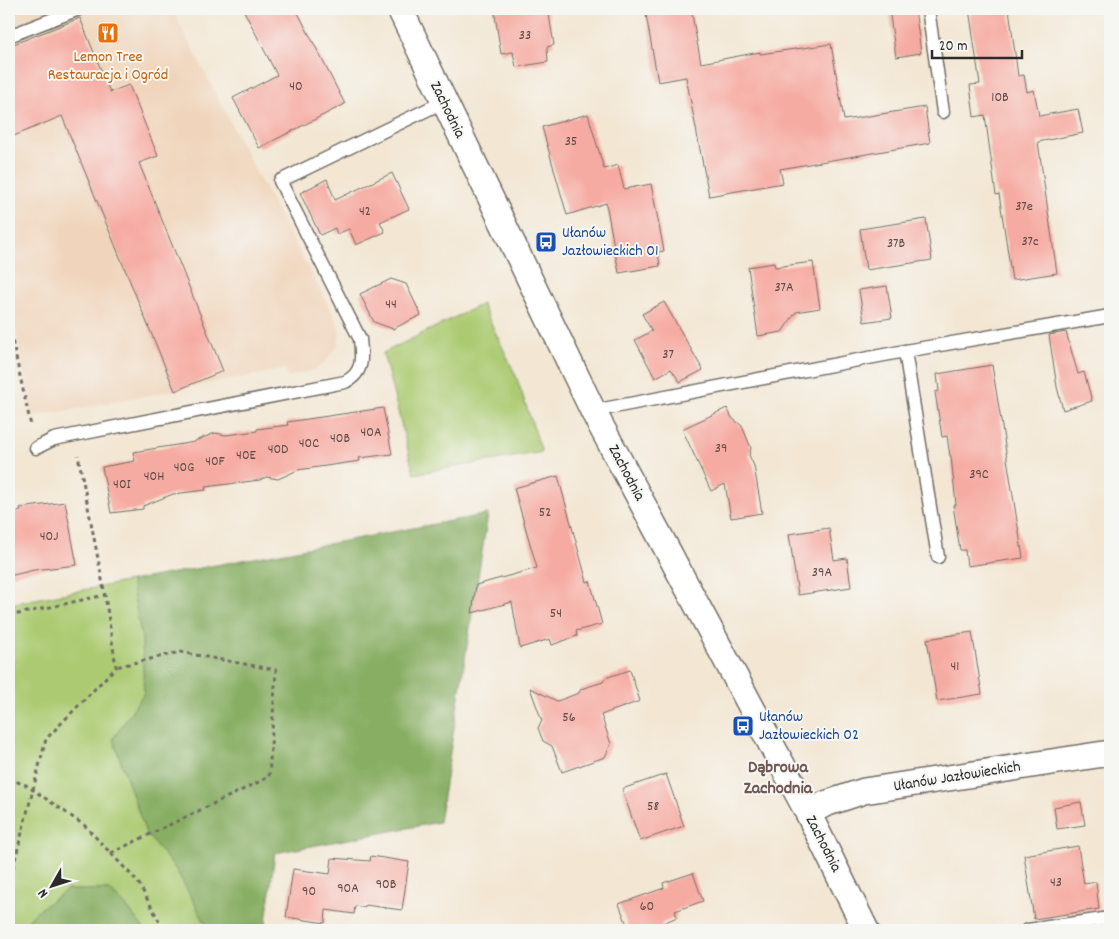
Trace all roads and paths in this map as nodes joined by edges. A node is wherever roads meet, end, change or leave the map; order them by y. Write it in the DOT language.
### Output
graph roads {
  1 [pos="79,9"];
  2 [pos="400,9"];
  3 [pos="928,9"];
  4 [pos="9,36"];
  5 [pos="443,102"];
  6 [pos="943,112"];
  7 [pos="1110,316"];
  8 [pos="905,351"];
  9 [pos="593,411"];
  10 [pos="36,448"];
  11 [pos="938,557"];
  12 [pos="9,616"];
  13 [pos="116,667"];
  14 [pos="1110,753"];
  15 [pos="9,779"];
  16 [pos="32,789"];
  17 [pos="808,813"];
  18 [pos="111,853"];
  19 [pos="9,882"];
  20 [pos="1110,918"];
  21 [pos="164,930"];
  22 [pos="866,930"];
  23 [pos="1028,930"];
  1 -- 4 [label="lane"];
  2 -- 5 [label="street, Zachodnia"];
  3 -- 6 [label="lane"];
  5 -- 9 [label="street, Zachodnia"];
  5 -- 10 [label="lane"];
  7 -- 8 [label="lane"];
  8 -- 9 [label="lane"];
  8 -- 11 [label="lane"];
  9 -- 17 [label="street, Zachodnia"];
  12 -- 13 [label="path"];
  13 -- 16 [label="path"];
  13 -- 18 [label="path"];
  14 -- 17 [label="street, Ułanów Jazłowieckich"];
  15 -- 16 [label="path"];
  16 -- 18 [label="path"];
  16 -- 19 [label="path"];
  17 -- 22 [label="street, Zachodnia"];
  18 -- 21 [label="path"];
  20 -- 23 [label="lane"];
}
